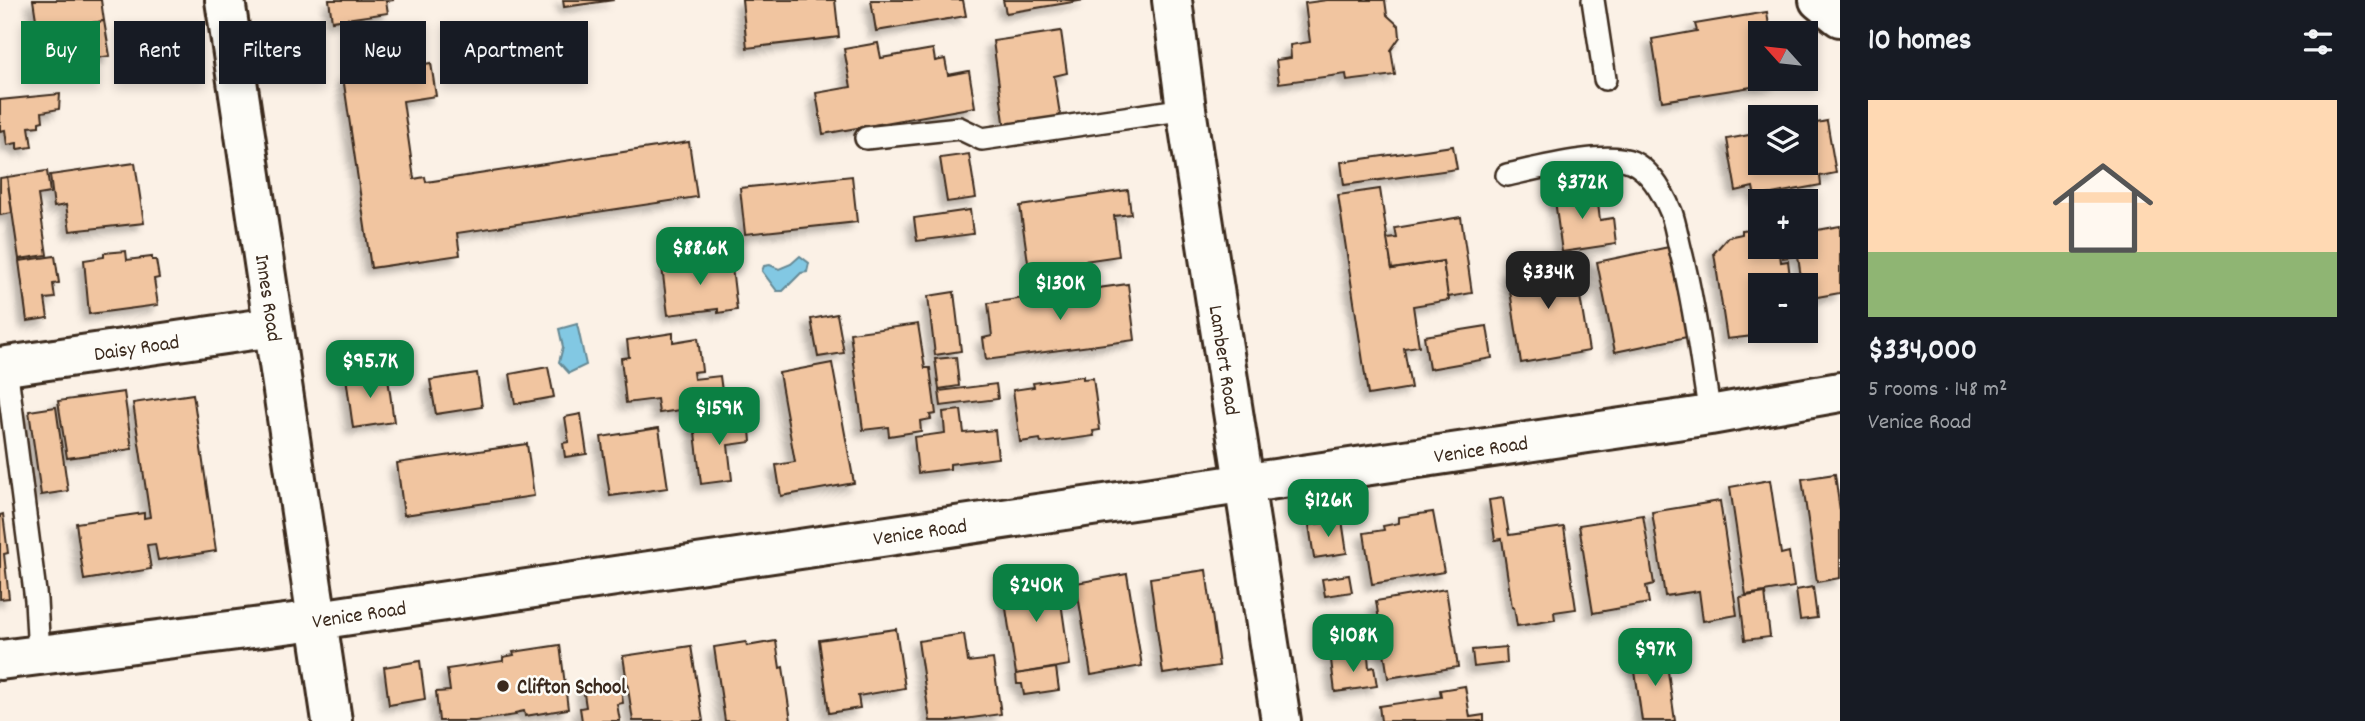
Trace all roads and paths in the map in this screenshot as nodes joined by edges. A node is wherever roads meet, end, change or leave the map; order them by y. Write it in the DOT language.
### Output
graph roads {
  1 [pos="225,0"];
  2 [pos="1172,0"];
  3 [pos="1593,0"];
  4 [pos="1819,0"];
  5 [pos="1840,17"];
  6 [pos="1605,79"];
  7 [pos="1186,109"];
  8 [pos="866,138"];
  9 [pos="1507,175"];
  10 [pos="273,327"];
  11 [pos="3,366"];
  12 [pos="1840,392"];
  13 [pos="1710,415"];
  14 [pos="1244,484"];
  15 [pos="317,620"];
  16 [pos="39,655"];
  17 [pos="0,660"];
  18 [pos="332,721"];
  19 [pos="1280,721"];
  1 -- 10 [label="street, Innes Road"];
  2 -- 7 [label="street, Lambert Road"];
  3 -- 6 [label="lane"];
  4 -- 5 [label="street"];
  7 -- 8 [label="lane"];
  7 -- 14 [label="street, Lambert Road"];
  9 -- 13 [label="lane"];
  10 -- 11 [label="street, Daisy Road"];
  10 -- 15 [label="street, Innes Road"];
  11 -- 16 [label="lane"];
  12 -- 13 [label="street, Venice Road"];
  13 -- 14 [label="street, Venice Road"];
  14 -- 15 [label="street, Venice Road"];
  14 -- 19 [label="street, Lambert Road"];
  15 -- 16 [label="street, Venice Road"];
  15 -- 18 [label="street, Innes Road"];
  16 -- 17 [label="street, Venice Road"];
}
